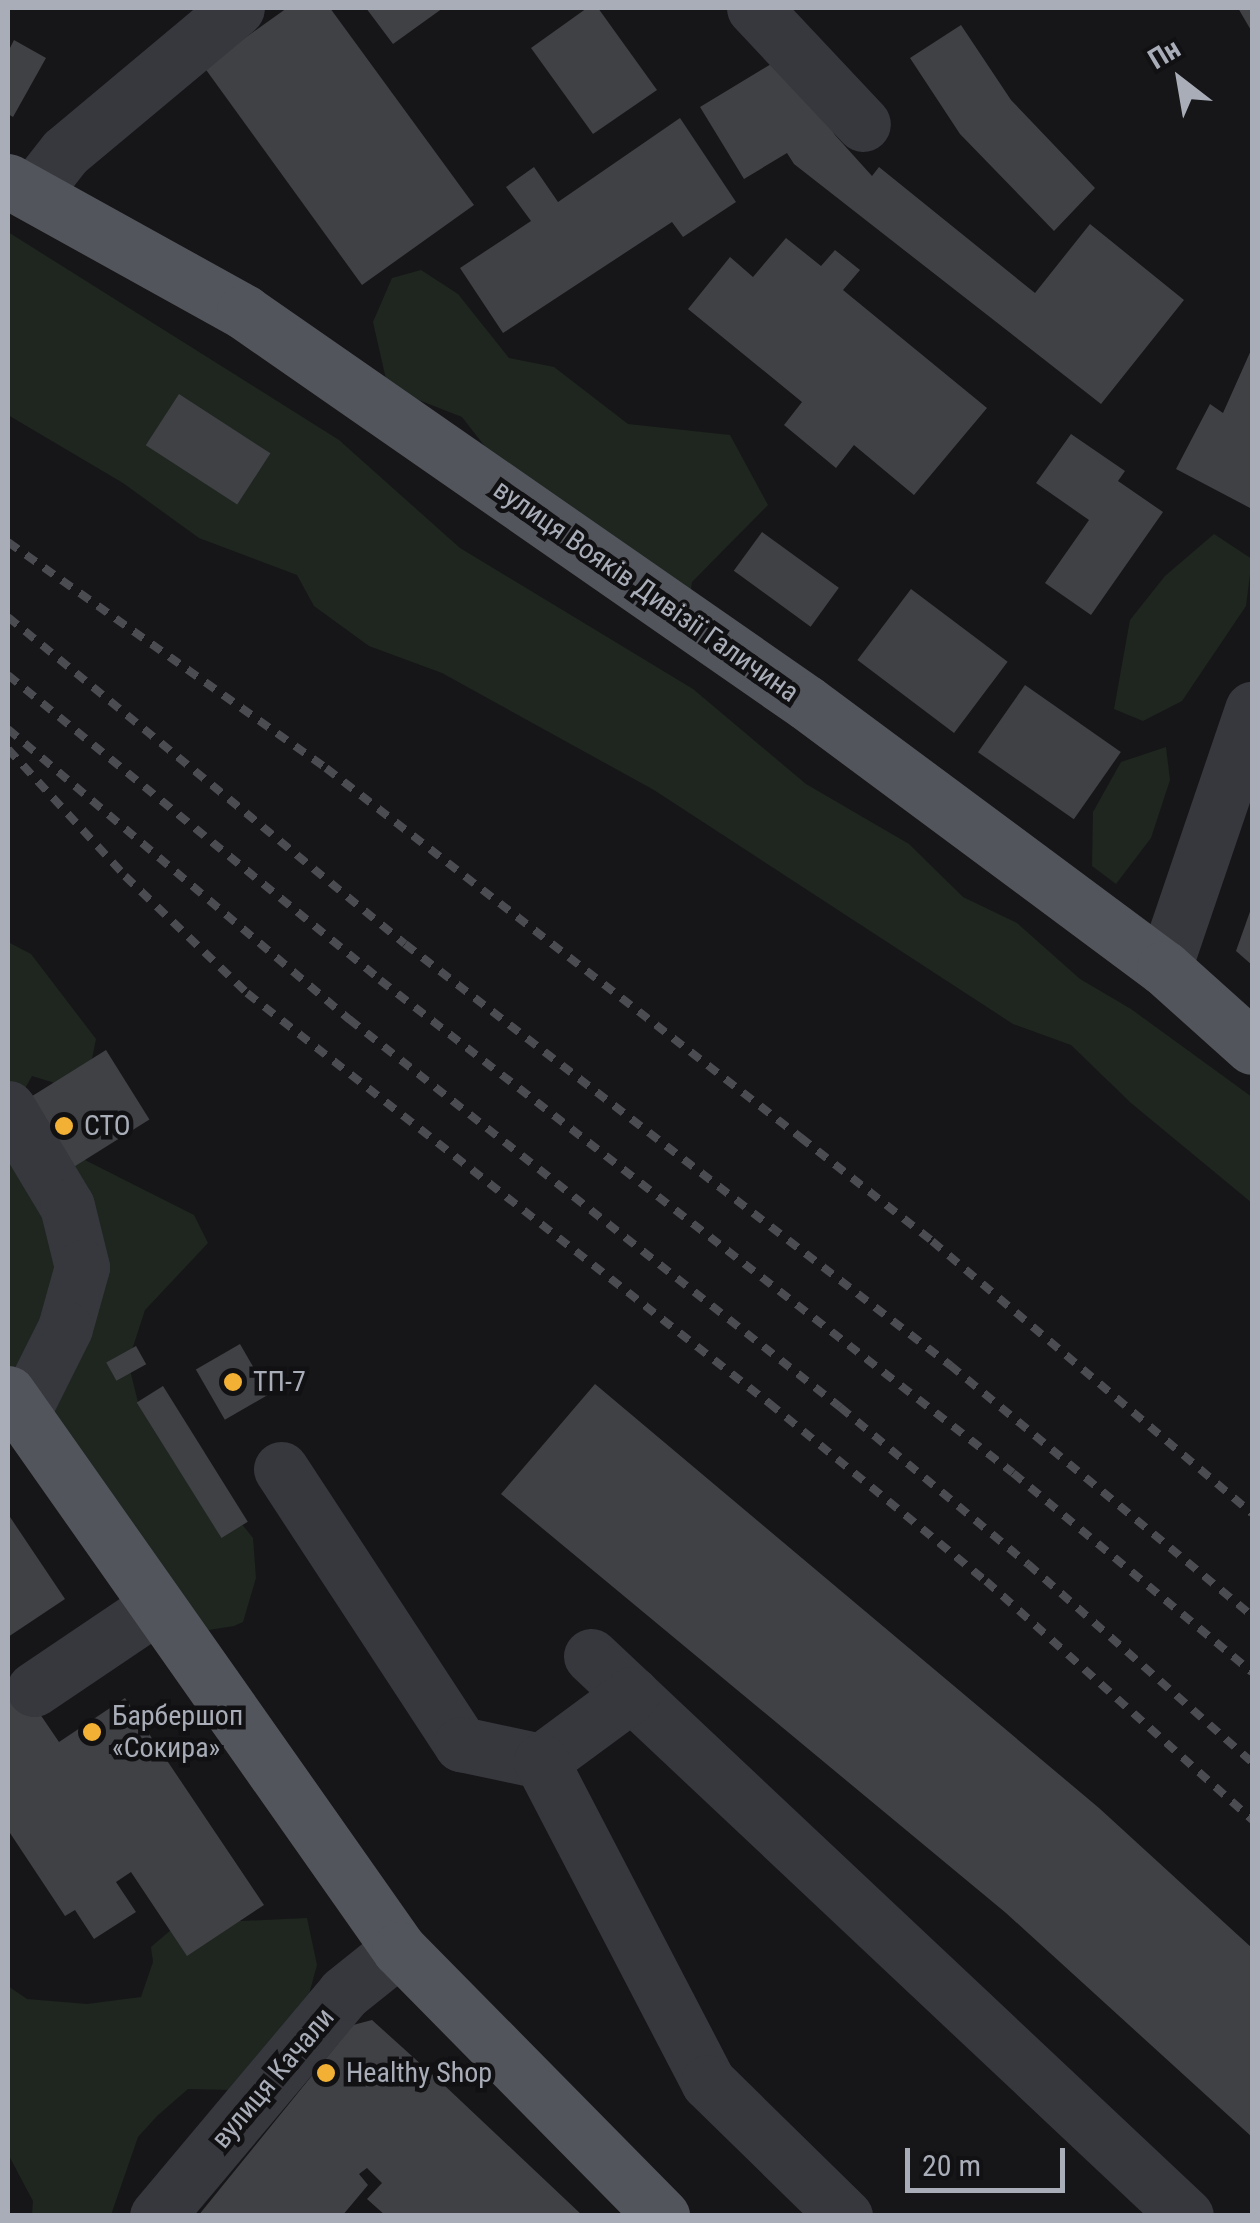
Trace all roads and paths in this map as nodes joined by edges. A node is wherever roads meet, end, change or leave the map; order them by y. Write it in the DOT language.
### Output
graph roads {
  1 [pos="236,8"];
  2 [pos="754,8"];
  3 [pos="863,124"];
  4 [pos="20,187"];
  5 [pos="1252,710"];
  6 [pos="1240,788"];
  7 [pos="1164,968"];
  8 [pos="1252,1047"];
  9 [pos="8,1108"];
  10 [pos="11,1399"];
  11 [pos="281,1469"];
  12 [pos="157,1606"];
  13 [pos="592,1656"];
  14 [pos="34,1689"];
  15 [pos="632,1694"];
  16 [pos="541,1761"];
  17 [pos="399,1949"];
  18 [pos="157,2216"];
  19 [pos="662,2216"];
  20 [pos="845,2216"];
  21 [pos="1186,2216"];
  1 -- 4 [label="street"];
  2 -- 3 [label="street"];
  4 -- 7 [label="main road, вулиця Вояків Дивізії Галичина"];
  5 -- 6 [label="street"];
  6 -- 7 [label="street"];
  7 -- 8 [label="main road, вулиця Вояків Дивізії Галичина"];
  9 -- 10 [label="street"];
  10 -- 12 [label="main road"];
  11 -- 16 [label="street"];
  12 -- 14 [label="street"];
  12 -- 17 [label="main road"];
  13 -- 15 [label="street"];
  15 -- 16 [label="street"];
  15 -- 21 [label="street"];
  16 -- 20 [label="street"];
  17 -- 18 [label="street, вулиця Качали"];
  17 -- 19 [label="main road"];
}
